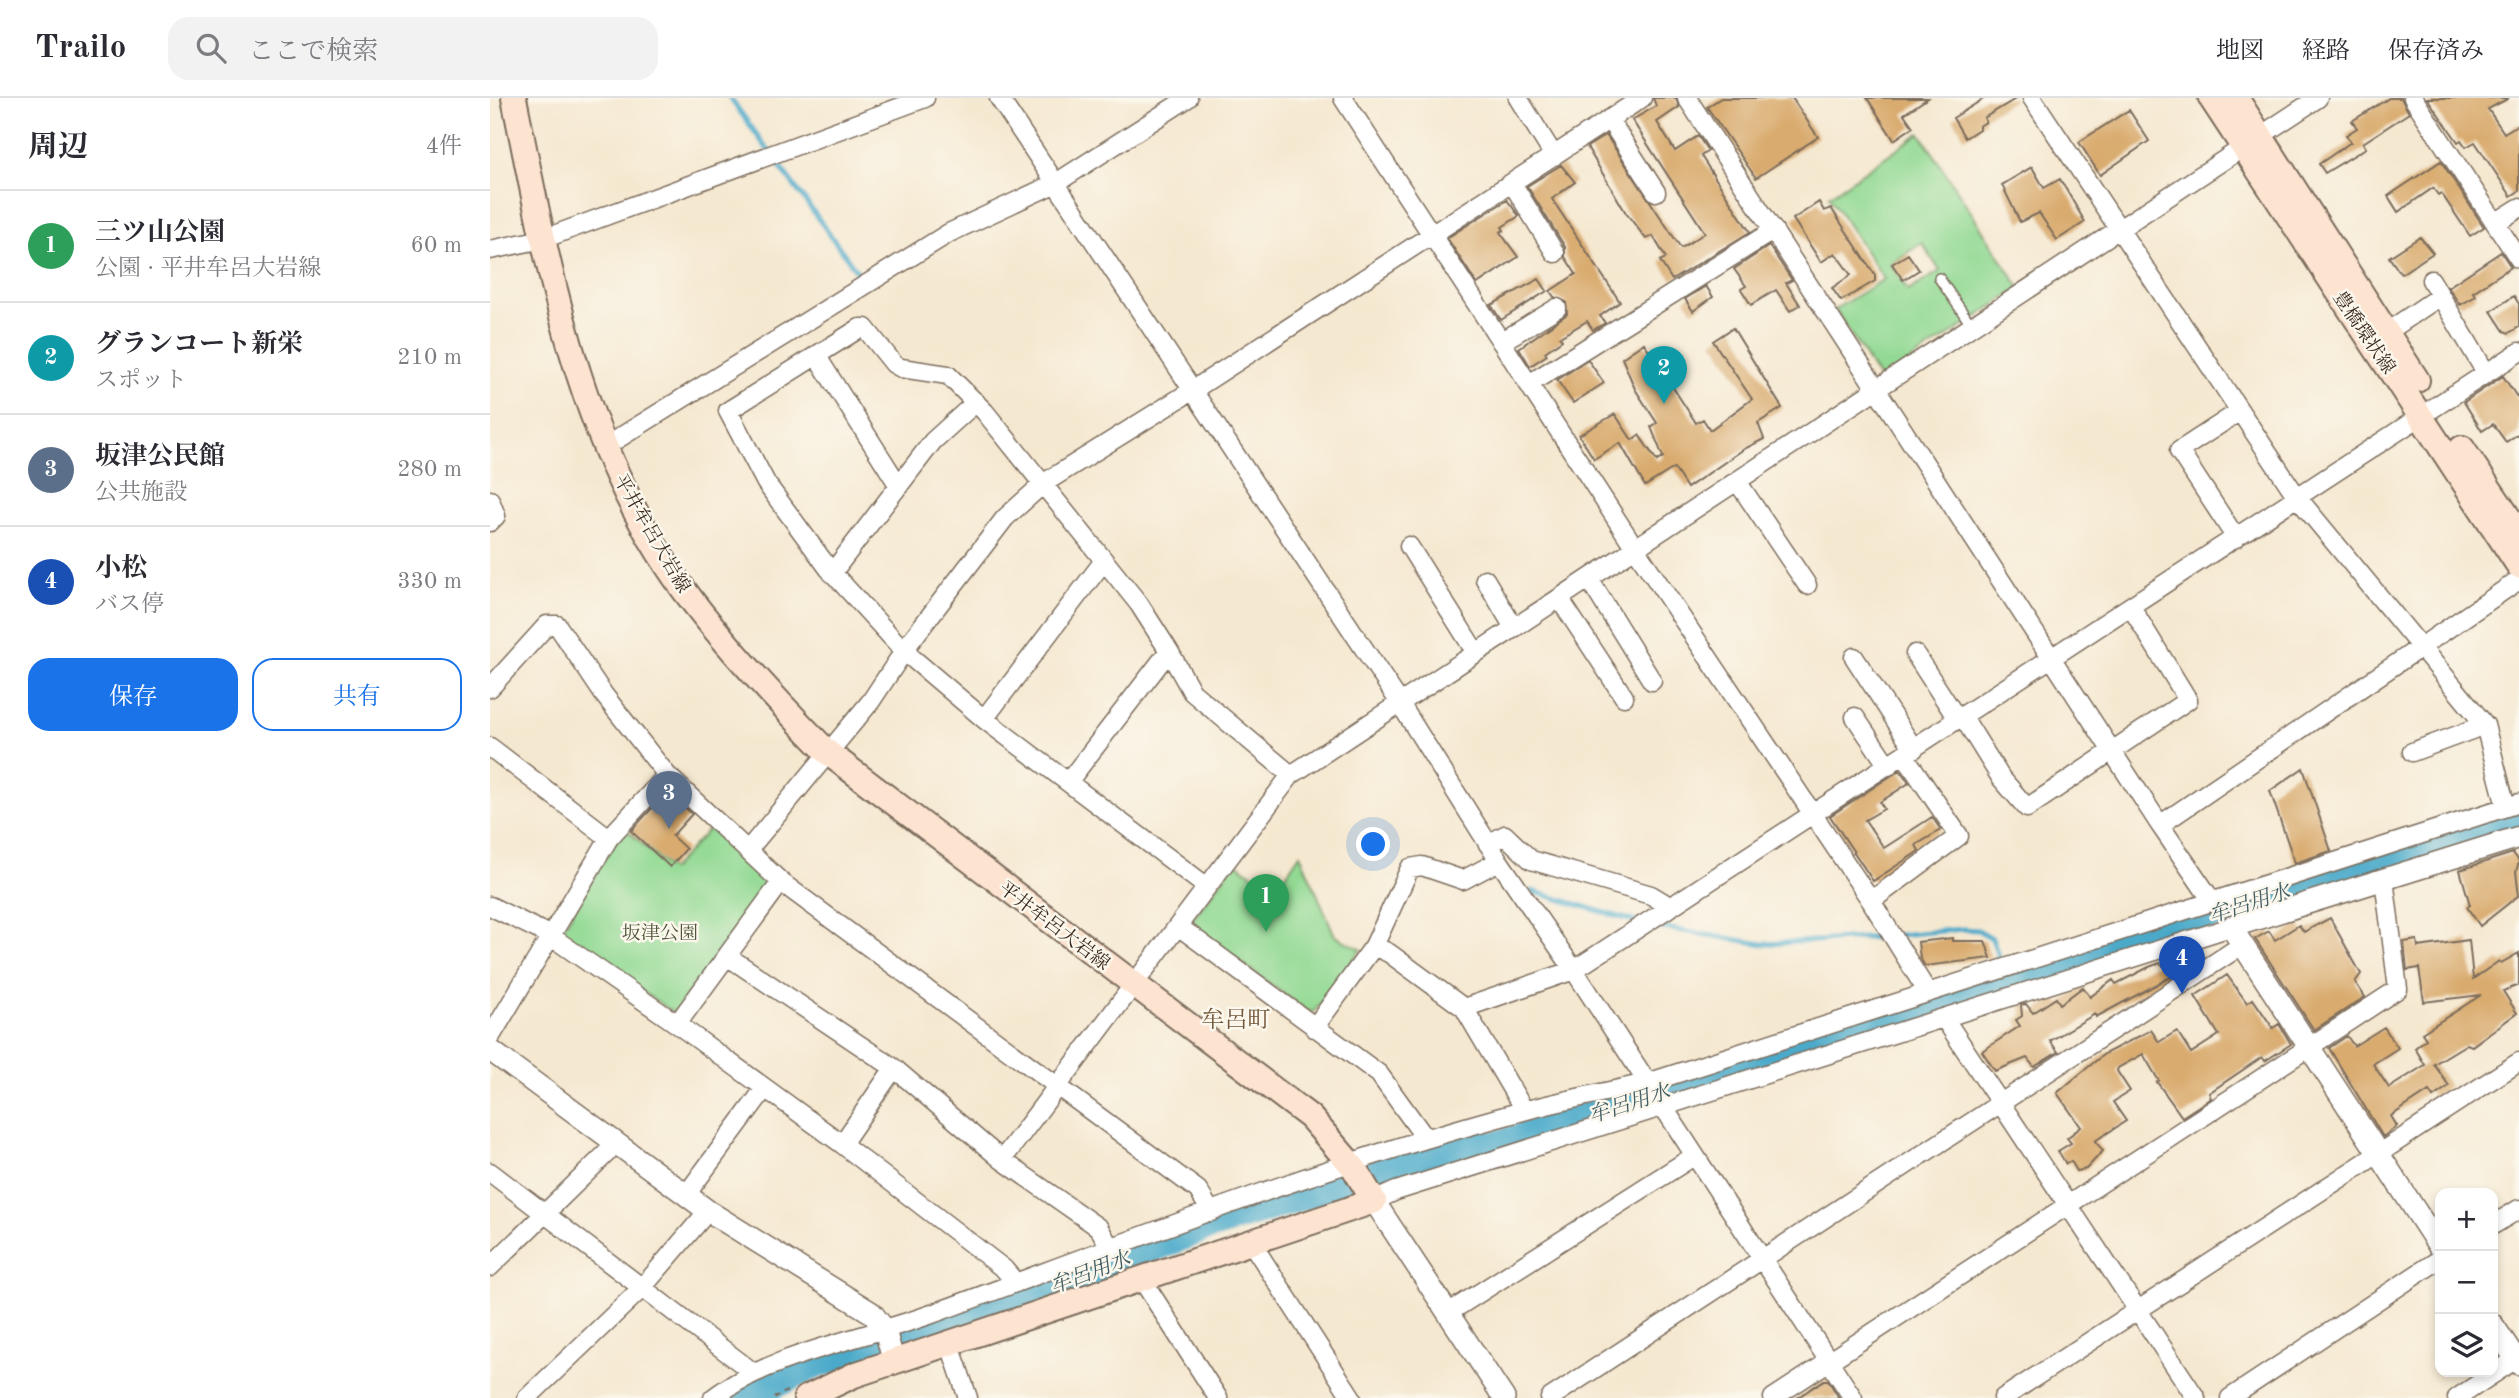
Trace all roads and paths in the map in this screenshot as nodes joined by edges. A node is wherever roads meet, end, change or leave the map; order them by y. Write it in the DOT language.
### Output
graph roads {
  1 [pos="514,98"];
  2 [pos="925,98"];
  3 [pos="999,98"];
  4 [pos="1188,98"];
  5 [pos="1343,98"];
  6 [pos="1518,98"];
  7 [pos="1642,98"];
  8 [pos="1687,98"];
  9 [pos="2032,98"];
  10 [pos="2211,98"];
  11 [pos="2236,98"];
  12 [pos="2318,98"];
  13 [pos="2413,98"];
  14 [pos="1609,119"];
  15 [pos="2253,143"];
  16 [pos="1554,156"];
  17 [pos="1056,183"];
  18 [pos="1512,183"];
  19 [pos="1656,192"];
  20 [pos="2519,208"];
  21 [pos="2495,223"];
  22 [pos="1774,230"];
  23 [pos="2117,230"];
  24 [pos="1432,235"];
  25 [pos="542,239"];
  26 [pos="490,250"];
  27 [pos="1555,253"];
  28 [pos="2519,259"];
  29 [pos="1939,278"];
  30 [pos="2431,280"];
  31 [pos="2440,296"];
  32 [pos="1557,308"];
  33 [pos="2401,323"];
  34 [pos="1972,326"];
  35 [pos="1501,342"];
  36 [pos="2519,352"];
  37 [pos="816,355"];
  38 [pos="2486,373"];
  39 [pos="1529,384"];
  40 [pos="1878,388"];
  41 [pos="1193,390"];
  42 [pos="976,402"];
  43 [pos="2428,410"];
  44 [pos="2238,413"];
  45 [pos="606,446"];
  46 [pos="1737,481"];
  47 [pos="1044,483"];
  48 [pos="899,486"];
  49 [pos="2297,498"];
  50 [pos="490,500"];
  51 [pos="490,522"];
  52 [pos="2519,533"];
  53 [pos="2236,538"];
  54 [pos="1409,546"];
  55 [pos="1635,548"];
  56 [pos="1103,562"];
  57 [pos="2519,566"];
  58 [pos="832,573"];
  59 [pos="1485,579"];
  60 [pos="1589,579"];
  61 [pos="2519,580"];
  62 [pos="1807,585"];
  63 [pos="1559,598"];
  64 [pos="2131,607"];
  65 [pos="1514,628"];
  66 [pos="2420,645"];
  67 [pos="1169,651"];
  68 [pos="905,652"];
  69 [pos="1476,653"];
  70 [pos="1915,654"];
  71 [pos="1854,657"];
  72 [pos="2053,657"];
  73 [pos="1652,681"];
  74 [pos="490,688"];
  75 [pos="1624,697"];
  76 [pos="1400,703"];
  77 [pos="1855,716"];
  78 [pos="1960,718"];
  79 [pos="984,719"];
  80 [pos="2485,725"];
  81 [pos="490,747"];
  82 [pos="827,752"];
  83 [pos="1909,752"];
  84 [pos="2113,752"];
  85 [pos="2412,752"];
  86 [pos="1888,766"];
  87 [pos="667,775"];
  88 [pos="1291,775"];
  89 [pos="1068,782"];
  90 [pos="2512,805"];
  91 [pos="1814,815"];
  92 [pos="2160,825"];
  93 [pos="2519,837"];
  94 [pos="609,838"];
  95 [pos="1488,844"];
  96 [pos="748,850"];
  97 [pos="1499,861"];
  98 [pos="2384,879"];
  99 [pos="780,882"];
  100 [pos="1207,887"];
  101 [pos="2276,896"];
  102 [pos="1871,901"];
  103 [pos="2212,901"];
  104 [pos="490,906"];
  105 [pos="1671,907"];
  106 [pos="1178,926"];
  107 [pos="2231,927"];
  108 [pos="549,935"];
  109 [pos="2242,945"];
  110 [pos="1374,946"];
  111 [pos="727,956"];
  112 [pos="2072,962"];
  113 [pos="1574,970"];
  114 [pos="1134,985"];
  115 [pos="1928,993"];
  116 [pos="1464,1008"];
  117 [pos="1944,1018"];
  118 [pos="677,1024"];
  119 [pos="1314,1028"];
  120 [pos="490,1038"];
  121 [pos="2311,1048"];
  122 [pos="490,1050"];
  123 [pos="2519,1062"];
  124 [pos="894,1068"];
  125 [pos="1059,1086"];
  126 [pos="765,1088"];
  127 [pos="1655,1096"];
  128 [pos="2001,1101"];
  129 [pos="1524,1110"];
  130 [pos="1426,1139"];
  131 [pos="617,1143"];
  132 [pos="842,1144"];
  133 [pos="2379,1154"];
  134 [pos="1694,1156"];
  135 [pos="1002,1160"];
  136 [pos="1352,1166"];
  137 [pos="490,1172"];
  138 [pos="686,1195"];
  139 [pos="1371,1196"];
  140 [pos="2068,1207"];
  141 [pos="2519,1209"];
  142 [pos="708,1211"];
  143 [pos="1210,1212"];
  144 [pos="545,1213"];
  145 [pos="2498,1222"];
  146 [pos="2435,1240"];
  147 [pos="1251,1242"];
  148 [pos="1111,1248"];
  149 [pos="1762,1258"];
  150 [pos="2435,1262"];
  151 [pos="490,1268"];
  152 [pos="1141,1278"];
  153 [pos="1016,1283"];
  154 [pos="642,1288"];
  155 [pos="2137,1309"];
  156 [pos="1448,1313"];
  157 [pos="2498,1332"];
  158 [pos="888,1344"];
  159 [pos="950,1345"];
  160 [pos="2518,1360"];
  161 [pos="1829,1361"];
  162 [pos="754,1373"];
  163 [pos="800,1393"];
  164 [pos="527,1398"];
  165 [pos="713,1398"];
  166 [pos="774,1398"];
  167 [pos="968,1398"];
  168 [pos="1218,1398"];
  169 [pos="1352,1398"];
  170 [pos="1504,1398"];
  171 [pos="1549,1398"];
  172 [pos="1773,1398"];
  173 [pos="1853,1398"];
  174 [pos="2003,1398"];
  175 [pos="2196,1398"];
  176 [pos="2230,1398"];
  177 [pos="2456,1398"];
  1 -- 25 [label="main road, 平井牟呂大岩線"];
  2 -- 25 [label="street"];
  3 -- 17 [label="street"];
  4 -- 17 [label="street"];
  5 -- 24 [label="street"];
  6 -- 16 [label="street"];
  7 -- 14 [label="street"];
  8 -- 22 [label="street"];
  9 -- 23 [label="street"];
  10 -- 15 [label="main road, 豊橋環状線"];
  11 -- 15 [label="main road, 豊橋環状線"];
  12 -- 15 [label="street"];
  13 -- 21 [label="street"];
  14 -- 16 [label="street"];
  14 -- 19 [label="street"];
  15 -- 23 [label="street"];
  15 -- 33 [label="main road, 豊橋環状線"];
  15 -- 43 [label="main road, 豊橋環状線"];
  16 -- 18 [label="street"];
  17 -- 41 [label="street"];
  17 -- 45 [label="street"];
  18 -- 24 [label="street"];
  18 -- 27 [label="street"];
  20 -- 21 [label="street"];
  21 -- 28 [label="street"];
  22 -- 39 [label="street"];
  22 -- 40 [label="street"];
  23 -- 34 [label="street"];
  23 -- 44 [label="street"];
  24 -- 35 [label="street"];
  24 -- 41 [label="street"];
  25 -- 26 [label="street"];
  25 -- 45 [label="main road, 平井牟呂大岩線"];
  29 -- 34 [label="lane"];
  30 -- 31 [label="street"];
  31 -- 33 [label="street"];
  31 -- 38 [label="street"];
  32 -- 35 [label="street"];
  33 -- 43 [label="main road, 豊橋環状線"];
  34 -- 40 [label="street"];
  35 -- 39 [label="street"];
  36 -- 38 [label="street"];
  37 -- 42 [label="street"];
  37 -- 48 [label="street"];
  37 -- 58 [label="street"];
  38 -- 43 [label="street"];
  39 -- 55 [label="street"];
  40 -- 46 [label="street"];
  40 -- 72 [label="street"];
  41 -- 47 [label="street"];
  41 -- 76 [label="street"];
  42 -- 47 [label="street"];
  42 -- 48 [label="street"];
  43 -- 49 [label="street"];
  43 -- 52 [label="main road, 豊橋環状線"];
  43 -- 57 [label="main road, 豊橋環状線"];
  44 -- 49 [label="street"];
  44 -- 53 [label="street"];
  45 -- 82 [label="main road, 平井牟呂大岩線"];
  46 -- 55 [label="street"];
  46 -- 62 [label="street"];
  47 -- 56 [label="street"];
  47 -- 68 [label="street"];
  48 -- 58 [label="street"];
  49 -- 53 [label="street"];
  49 -- 66 [label="street"];
  50 -- 51 [label="street"];
  53 -- 64 [label="street"];
  54 -- 69 [label="street"];
  55 -- 60 [label="street"];
  55 -- 91 [label="street"];
  56 -- 67 [label="street"];
  56 -- 79 [label="street"];
  58 -- 68 [label="street"];
  59 -- 65 [label="street"];
  60 -- 63 [label="street"];
  60 -- 73 [label="street"];
  61 -- 66 [label="street"];
  63 -- 65 [label="street"];
  63 -- 75 [label="street"];
  64 -- 72 [label="street"];
  64 -- 84 [label="street"];
  65 -- 69 [label="street"];
  66 -- 80 [label="street"];
  66 -- 92 [label="street"];
  67 -- 88 [label="street"];
  67 -- 89 [label="street"];
  68 -- 79 [label="street"];
  68 -- 82 [label="street"];
  69 -- 76 [label="street"];
  70 -- 78 [label="street"];
  71 -- 83 [label="street"];
  72 -- 78 [label="street"];
  72 -- 84 [label="street"];
  74 -- 87 [label="street"];
  76 -- 88 [label="street"];
  76 -- 95 [label="street"];
  77 -- 86 [label="street"];
  78 -- 83 [label="street"];
  78 -- 84 [label="street"];
  79 -- 89 [label="street"];
  80 -- 85 [label="street"];
  80 -- 90 [label="street"];
  81 -- 94 [label="street"];
  82 -- 96 [label="street"];
  82 -- 114 [label="main road, 平井牟呂大岩線"];
  83 -- 86 [label="street"];
  83 -- 102 [label="street"];
  84 -- 92 [label="street"];
  86 -- 91 [label="street"];
  87 -- 94 [label="street"];
  87 -- 96 [label="street"];
  88 -- 100 [label="street"];
  89 -- 100 [label="street"];
  90 -- 101 [label="street"];
  91 -- 102 [label="street"];
  91 -- 105 [label="street"];
  92 -- 103 [label="street"];
  93 -- 98 [label="street"];
  94 -- 108 [label="street"];
  95 -- 97 [label="street"];
  95 -- 105 [label="street"];
  96 -- 99 [label="street"];
  97 -- 110 [label="street"];
  97 -- 113 [label="street"];
  98 -- 101 [label="street"];
  98 -- 121 [label="street"];
  99 -- 111 [label="street"];
  99 -- 125 [label="street"];
  100 -- 106 [label="street"];
  101 -- 103 [label="street"];
  101 -- 107 [label="street"];
  102 -- 115 [label="street"];
  103 -- 112 [label="street"];
  104 -- 108 [label="street"];
  105 -- 113 [label="street"];
  106 -- 114 [label="street"];
  106 -- 119 [label="street"];
  107 -- 109 [label="street"];
  107 -- 112 [label="street"];
  108 -- 118 [label="street"];
  108 -- 120 [label="street"];
  109 -- 121 [label="street"];
  109 -- 128 [label="street"];
  110 -- 116 [label="street"];
  110 -- 119 [label="street"];
  111 -- 118 [label="street"];
  111 -- 124 [label="street"];
  112 -- 115 [label="street"];
  112 -- 117 [label="street"];
  113 -- 116 [label="street"];
  113 -- 127 [label="street"];
  114 -- 125 [label="street"];
  114 -- 136 [label="main road, 平井牟呂大岩線"];
  115 -- 127 [label="street"];
  116 -- 129 [label="street"];
  117 -- 127 [label="street"];
  117 -- 128 [label="street"];
  118 -- 126 [label="street"];
  119 -- 130 [label="street"];
  121 -- 133 [label="street"];
  121 -- 140 [label="street"];
  122 -- 131 [label="street"];
  123 -- 133 [label="street"];
  124 -- 132 [label="street"];
  124 -- 135 [label="street"];
  125 -- 135 [label="street"];
  125 -- 143 [label="street"];
  126 -- 132 [label="street"];
  126 -- 138 [label="street"];
  127 -- 129 [label="street"];
  127 -- 134 [label="street"];
  127 -- 139 [label="street"];
  128 -- 140 [label="street"];
  128 -- 149 [label="street"];
  129 -- 130 [label="street"];
  130 -- 136 [label="street"];
  131 -- 138 [label="street"];
  131 -- 144 [label="street"];
  132 -- 153 [label="street"];
  133 -- 146 [label="street"];
  133 -- 155 [label="street"];
  134 -- 149 [label="street"];
  134 -- 156 [label="street"];
  135 -- 148 [label="street"];
  136 -- 139 [label="main road, 平井牟呂大岩線"];
  136 -- 143 [label="street"];
  137 -- 144 [label="street"];
  138 -- 142 [label="street"];
  139 -- 147 [label="main road"];
  139 -- 156 [label="street"];
  140 -- 155 [label="street"];
  140 -- 161 [label="street"];
  141 -- 145 [label="street"];
  142 -- 154 [label="street"];
  142 -- 158 [label="street"];
  143 -- 148 [label="street"];
  144 -- 151 [label="street"];
  144 -- 154 [label="street"];
  147 -- 152 [label="main road"];
  147 -- 169 [label="street"];
  148 -- 153 [label="street"];
  149 -- 161 [label="street"];
  149 -- 171 [label="street"];
  150 -- 176 [label="street"];
  152 -- 159 [label="main road"];
  152 -- 168 [label="street"];
  153 -- 158 [label="street"];
  154 -- 162 [label="street"];
  154 -- 164 [label="street"];
  155 -- 174 [label="street"];
  155 -- 175 [label="street"];
  156 -- 170 [label="street"];
  157 -- 160 [label="street"];
  158 -- 159 [label="main road"];
  158 -- 162 [label="street"];
  158 -- 163 [label="main road"];
  159 -- 167 [label="street"];
  160 -- 177 [label="street"];
  161 -- 172 [label="street"];
  161 -- 173 [label="street"];
  162 -- 165 [label="street"];
  163 -- 166 [label="path"];
}
